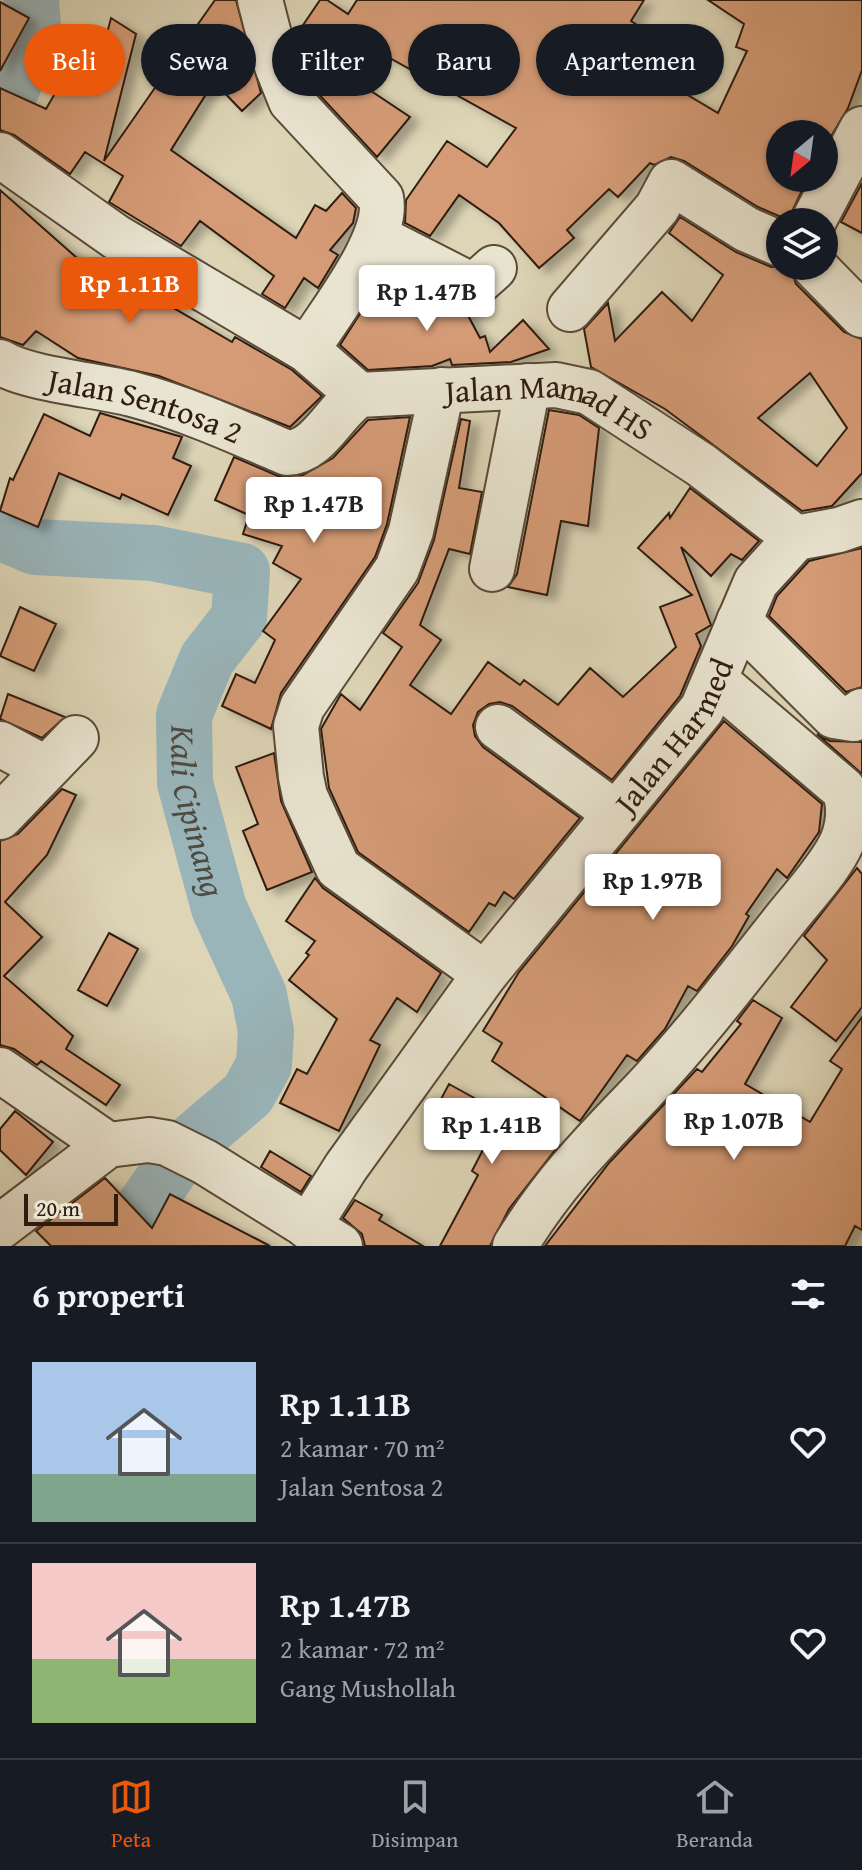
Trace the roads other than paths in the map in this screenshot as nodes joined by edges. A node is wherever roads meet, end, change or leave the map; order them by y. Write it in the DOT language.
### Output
graph roads {
  1 [pos="260,0"];
  2 [pos="862,129"];
  3 [pos="0,155"];
  4 [pos="820,208"];
  5 [pos="377,237"];
  6 [pos="766,238"];
  7 [pos="494,268"];
  8 [pos="828,280"];
  9 [pos="570,309"];
  10 [pos="862,315"];
  11 [pos="307,350"];
  12 [pos="0,362"];
  13 [pos="528,386"];
  14 [pos="442,390"];
  15 [pos="359,395"];
  16 [pos="862,522"];
  17 [pos="796,538"];
  18 [pos="492,569"];
  19 [pos="739,621"];
  20 [pos="716,681"];
  21 [pos="862,711"];
  22 [pos="498,727"];
  23 [pos="76,738"];
  24 [pos="0,744"];
  25 [pos="45,768"];
  26 [pos="615,813"];
  27 [pos="0,817"];
  28 [pos="485,974"];
  29 [pos="0,1070"];
  30 [pos="108,1145"];
  31 [pos="0,1227"];
  32 [pos="324,1237"];
  33 [pos="515,1246"];
  1 -- 5 [label="street"];
  2 -- 4 [label="street"];
  3 -- 11 [label="street"];
  5 -- 7 [label="street"];
  5 -- 11 [label="street"];
  6 -- 9 [label="street"];
  8 -- 10 [label="street"];
  11 -- 15 [label="street"];
  12 -- 15 [label="street, Jalan Sentosa 2"];
  13 -- 14 [label="street, Jalan Mamad HS"];
  13 -- 17 [label="street, Jalan Mamad HS"];
  13 -- 18 [label="street"];
  14 -- 15 [label="street, Jalan Mamad HS"];
  14 -- 28 [label="street"];
  16 -- 17 [label="street"];
  17 -- 19 [label="street, Jalan Harmed"];
  19 -- 20 [label="street, Jalan Harmed"];
  19 -- 21 [label="street"];
  20 -- 26 [label="street, Jalan Harmed"];
  20 -- 33 [label="street"];
  22 -- 26 [label="street"];
  23 -- 25 [label="street"];
  24 -- 25 [label="street"];
  25 -- 27 [label="street"];
  26 -- 28 [label="street, Jalan Harmed"];
  28 -- 32 [label="street, Jalan Harmed"];
  29 -- 30 [label="street"];
  30 -- 31 [label="street"];
  30 -- 32 [label="street, Jalan Harmed"];
}
